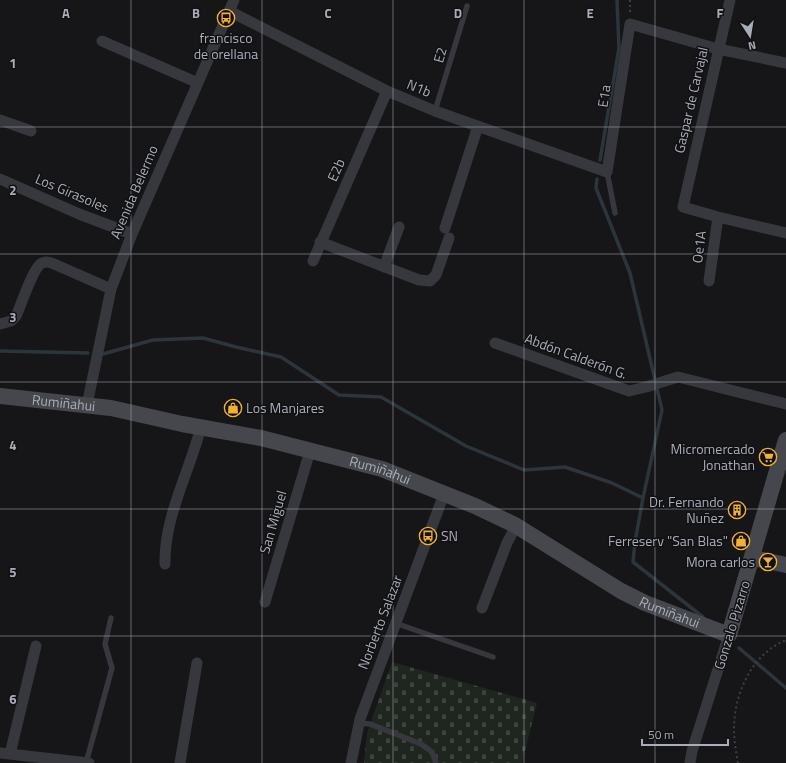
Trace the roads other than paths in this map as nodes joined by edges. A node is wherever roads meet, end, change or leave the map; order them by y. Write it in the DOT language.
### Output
graph roads {
  1 [pos="234,0"];
  2 [pos="730,0"];
  3 [pos="466,6"];
  4 [pos="229,11"];
  5 [pos="102,41"];
  6 [pos="718,49"];
  7 [pos="786,63"];
  8 [pos="198,83"];
  9 [pos="387,91"];
  10 [pos="435,111"];
  11 [pos="0,120"];
  12 [pos="478,126"];
  13 [pos="31,131"];
  14 [pos="607,172"];
  15 [pos="0,179"];
  16 [pos="615,213"];
  17 [pos="718,217"];
  18 [pos="399,227"];
  19 [pos="786,233"];
  20 [pos="132,234"];
  21 [pos="320,242"];
  22 [pos="313,261"];
  23 [pos="384,267"];
  24 [pos="710,281"];
  25 [pos="111,289"];
  26 [pos="0,324"];
  27 [pos="495,343"];
  28 [pos="0,396"];
  29 [pos="87,404"];
  30 [pos="786,404"];
  31 [pos="201,427"];
  32 [pos="786,440"];
  33 [pos="310,451"];
  34 [pos="444,494"];
  35 [pos="516,526"];
  36 [pos="753,558"];
  37 [pos="165,564"];
  38 [pos="786,565"];
  39 [pos="265,602"];
  40 [pos="482,608"];
  41 [pos="112,618"];
  42 [pos="395,623"];
  43 [pos="729,635"];
  44 [pos="36,646"];
  45 [pos="493,657"];
  46 [pos="197,663"];
  47 [pos="359,723"];
  48 [pos="5,754"];
  49 [pos="86,763"];
  50 [pos="89,763"];
  51 [pos="180,763"];
  52 [pos="351,763"];
  53 [pos="436,763"];
  54 [pos="690,763"];
  1 -- 4 [label="street, Avenida Belermo"];
  2 -- 6 [label="street, Gaspar de Carvajal"];
  3 -- 10 [label="lane, E2"];
  4 -- 8 [label="street, Avenida Belermo"];
  4 -- 9 [label="street, N1b"];
  5 -- 8 [label="street"];
  6 -- 7 [label="street"];
  6 -- 14 [label="street, E1a"];
  6 -- 17 [label="street, Gaspar de Carvajal"];
  8 -- 20 [label="street, Avenida Belermo"];
  9 -- 10 [label="street, N1b"];
  9 -- 21 [label="street, E2b"];
  10 -- 12 [label="street, N1b"];
  11 -- 13 [label="street"];
  12 -- 14 [label="street, N1b"];
  12 -- 23 [label="street"];
  14 -- 16 [label="lane"];
  15 -- 20 [label="street, Los Girasoles"];
  17 -- 19 [label="street"];
  17 -- 24 [label="street, Oe1A"];
  18 -- 23 [label="street"];
  20 -- 25 [label="street, Avenida Belermo"];
  21 -- 22 [label="street, E2b"];
  21 -- 23 [label="street"];
  25 -- 26 [label="street"];
  25 -- 29 [label="street, Avenida Belermo"];
  27 -- 30 [label="street, Abdón Calderón G."];
  28 -- 29 [label="street, Rumiñahui"];
  29 -- 31 [label="street, Rumiñahui"];
  31 -- 33 [label="street, Rumiñahui"];
  31 -- 37 [label="street"];
  32 -- 36 [label="street, Gonzalo Pizarro"];
  33 -- 34 [label="street, Rumiñahui"];
  33 -- 39 [label="street, San Miguel"];
  34 -- 35 [label="street, Rumiñahui"];
  34 -- 42 [label="street, Norberto Salazar"];
  35 -- 40 [label="street"];
  35 -- 43 [label="street, Rumiñahui"];
  36 -- 38 [label="street"];
  36 -- 43 [label="street, Gonzalo Pizarro"];
  41 -- 49 [label="lane"];
  42 -- 45 [label="lane"];
  42 -- 47 [label="street, Norberto Salazar"];
  43 -- 54 [label="street, Gonzalo Pizarro"];
  44 -- 48 [label="street"];
  46 -- 51 [label="street"];
  47 -- 52 [label="street, Norberto Salazar"];
  47 -- 53 [label="lane"];
  48 -- 49 [label="street"];
  49 -- 50 [label="street"];
}
